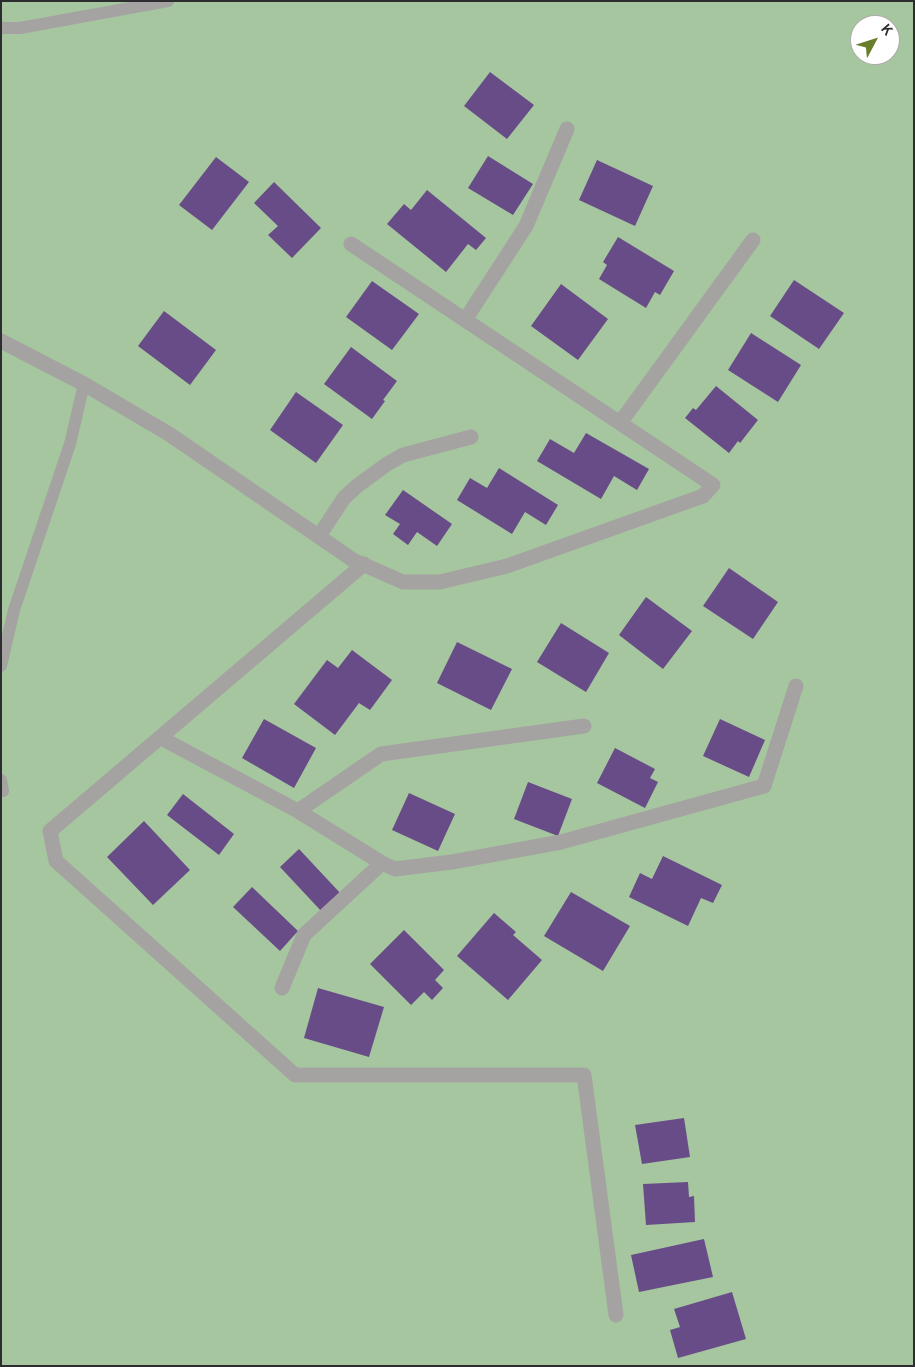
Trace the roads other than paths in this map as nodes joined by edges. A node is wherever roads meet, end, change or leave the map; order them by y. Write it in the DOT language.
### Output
graph roads {
  1 [pos="168,1"];
  2 [pos="1,28"];
  3 [pos="567,130"];
  4 [pos="753,240"];
  5 [pos="351,244"];
  6 [pos="465,320"];
  7 [pos="1,341"];
  8 [pos="84,384"];
  9 [pos="620,423"];
  10 [pos="471,437"];
  11 [pos="319,536"];
  12 [pos="364,564"];
  13 [pos="1,666"];
  14 [pos="796,686"];
  15 [pos="584,726"];
  16 [pos="161,738"];
  17 [pos="298,811"];
  18 [pos="382,863"];
  19 [pos="282,988"];
  20 [pos="616,1314"];
  1 -- 2 [label="lane"];
  3 -- 6 [label="street"];
  4 -- 9 [label="street"];
  5 -- 6 [label="street"];
  6 -- 9 [label="street"];
  7 -- 8 [label="street"];
  8 -- 11 [label="street"];
  8 -- 13 [label="lane"];
  9 -- 12 [label="street"];
  10 -- 11 [label="street"];
  11 -- 12 [label="street"];
  12 -- 16 [label="street"];
  14 -- 18 [label="street"];
  15 -- 17 [label="street"];
  16 -- 17 [label="street"];
  16 -- 20 [label="street"];
  17 -- 18 [label="street"];
  18 -- 19 [label="street"];
}
